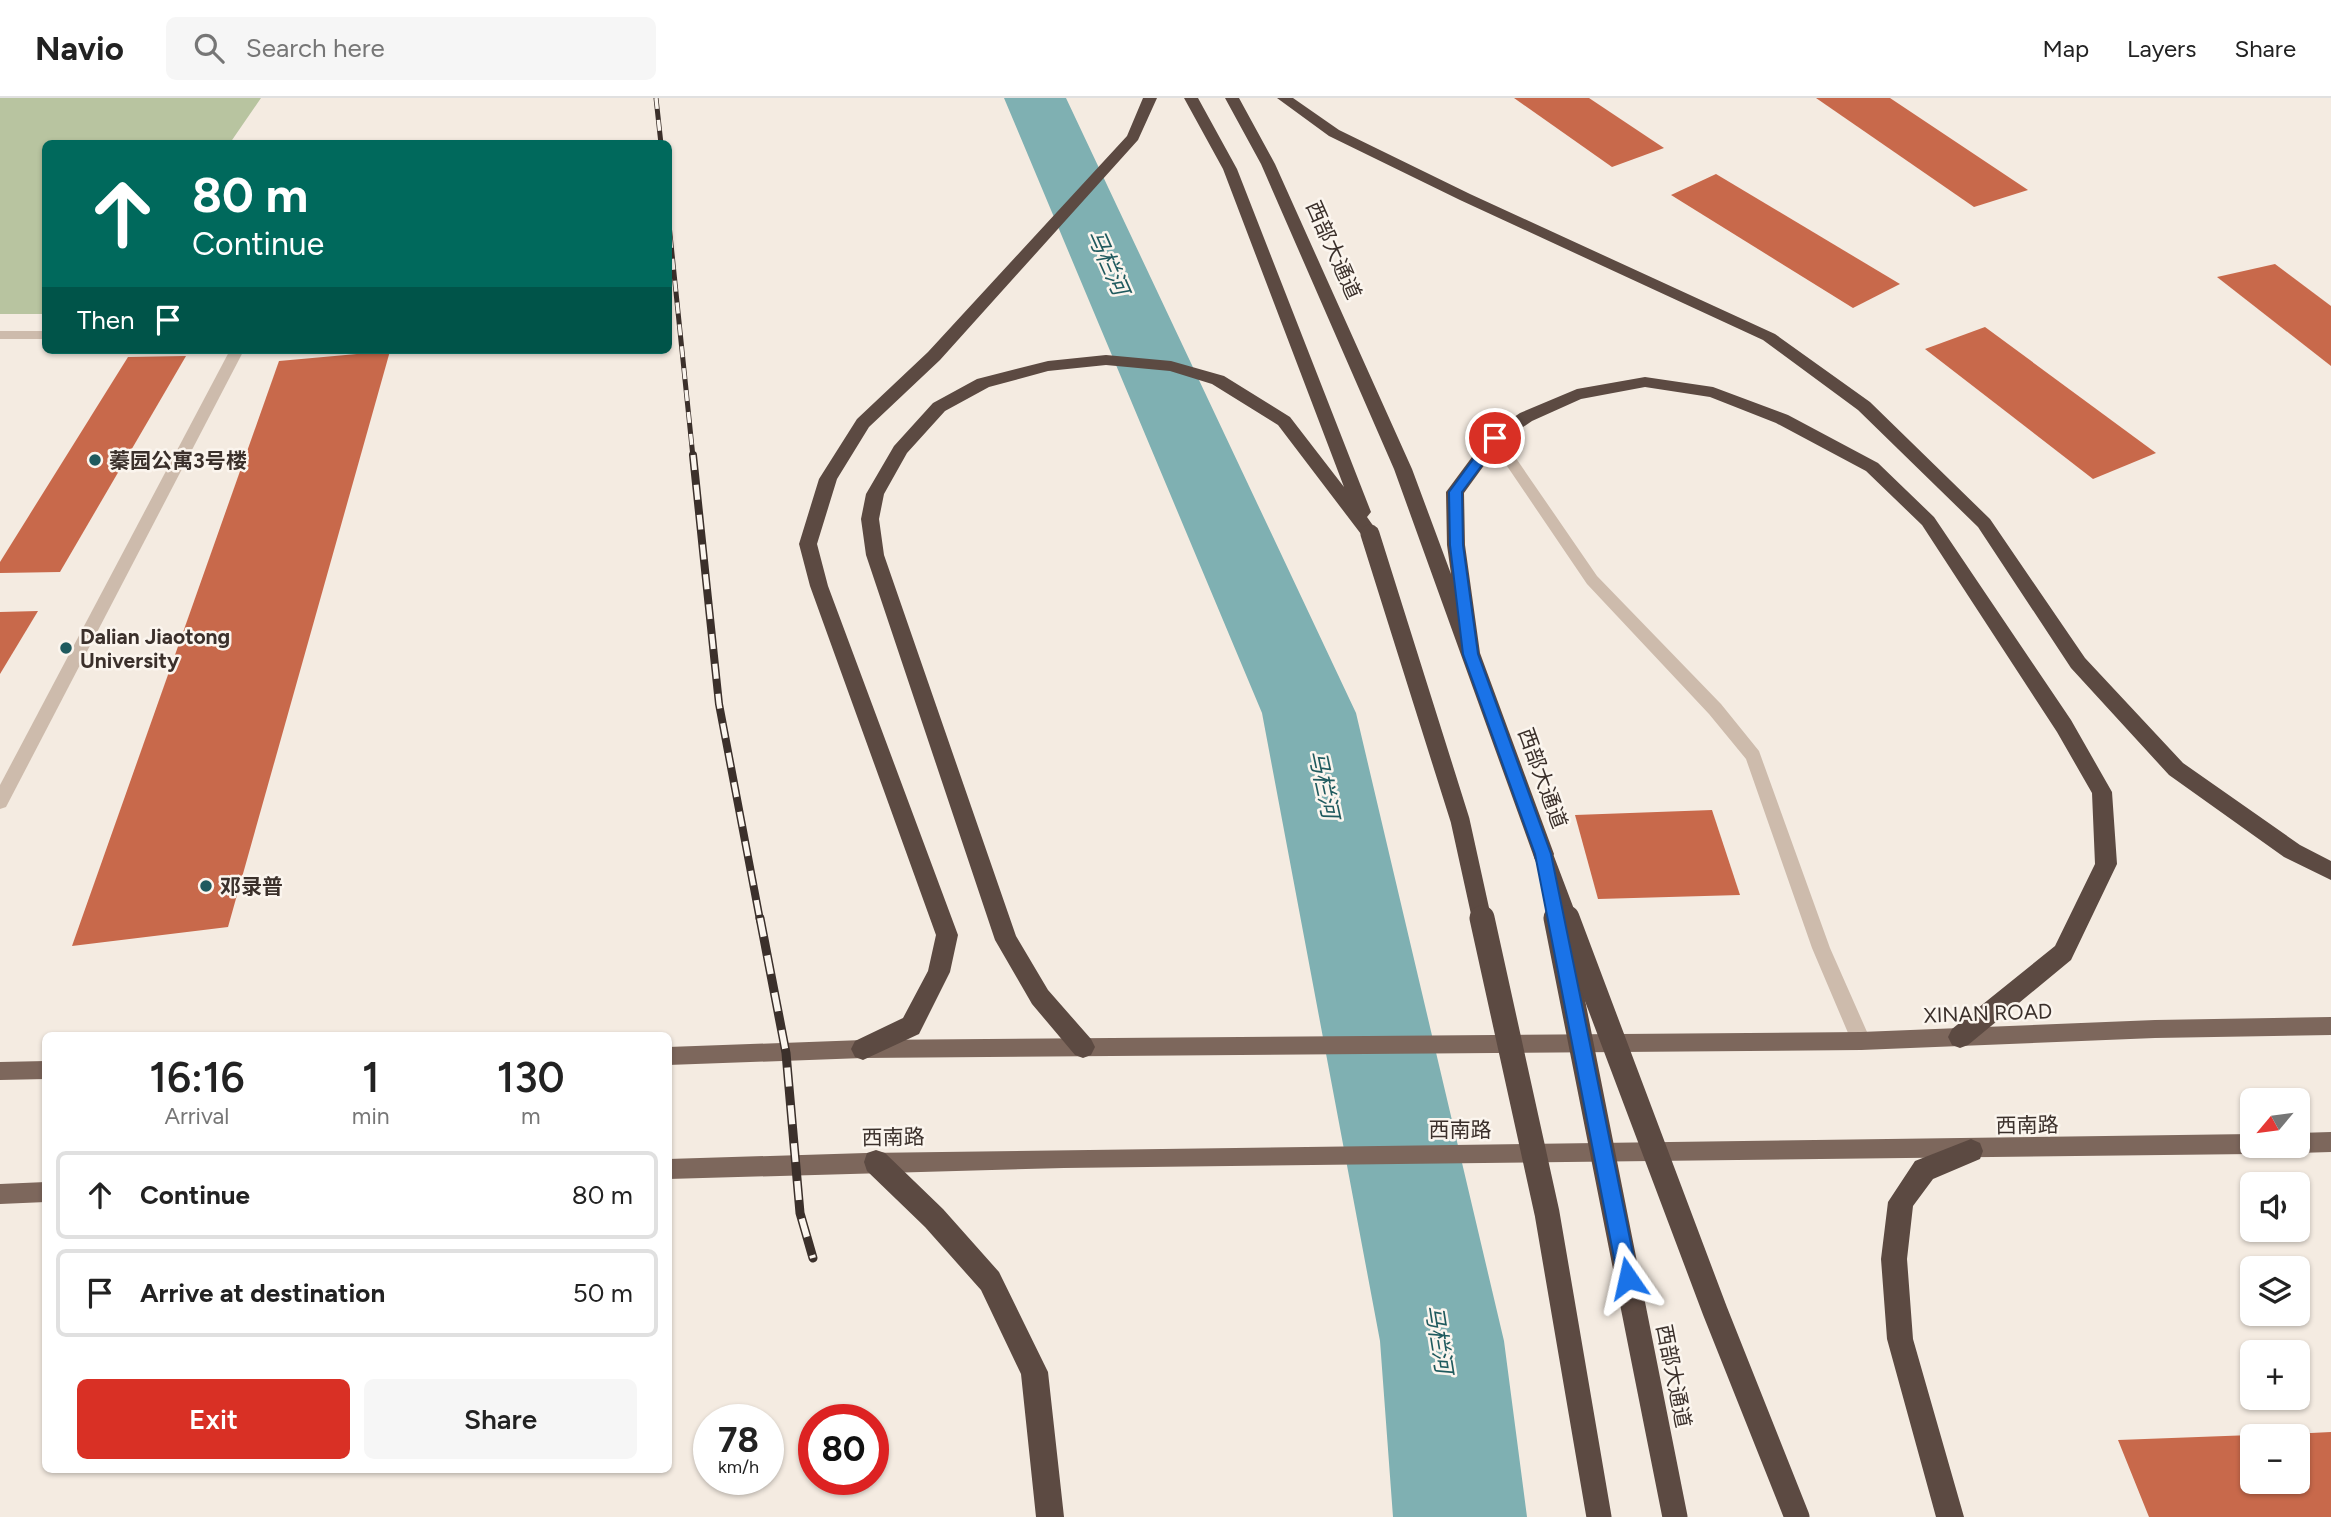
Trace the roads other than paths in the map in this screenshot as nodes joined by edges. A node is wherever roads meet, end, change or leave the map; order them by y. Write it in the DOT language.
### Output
graph roads {
  1 [pos="1150,98"];
  2 [pos="1191,98"];
  3 [pos="1232,98"];
  4 [pos="1284,98"];
  5 [pos="0,335"];
  6 [pos="42,335"];
  7 [pos="235,354"];
  8 [pos="1495,438"];
  9 [pos="1370,534"];
  10 [pos="1470,654"];
  11 [pos="0,802"];
  12 [pos="1543,854"];
  13 [pos="2331,871"];
  14 [pos="2331,1026"];
  15 [pos="1960,1037"];
  16 [pos="1861,1041"];
  17 [pos="1083,1047"];
  18 [pos="863,1049"];
  19 [pos="672,1056"];
  20 [pos="42,1070"];
  21 [pos="0,1072"];
  22 [pos="2331,1142"];
  23 [pos="2310,1143"];
  24 [pos="2240,1144"];
  25 [pos="1971,1151"];
  26 [pos="876,1162"];
  27 [pos="672,1169"];
  28 [pos="42,1192"];
  29 [pos="0,1194"];
  30 [pos="1050,1517"];
  31 [pos="1599,1517"];
  32 [pos="1675,1517"];
  33 [pos="1797,1517"];
  34 [pos="1950,1517"];
  1 -- 18 [label="highway"];
  2 -- 9 [label="highway"];
  3 -- 10 [label="highway, 西部大通道"];
  4 -- 13 [label="highway"];
  5 -- 6 [label="street"];
  7 -- 11 [label="street"];
  8 -- 10 [label="highway"];
  8 -- 15 [label="highway"];
  8 -- 16 [label="street"];
  9 -- 17 [label="highway"];
  9 -- 31 [label="highway, bridge"];
  10 -- 12 [label="highway, 西部大通道"];
  12 -- 32 [label="highway, 西部大通道, bridge"];
  12 -- 33 [label="highway, bridge"];
  14 -- 15 [label="main road, XINAN ROAD"];
  15 -- 16 [label="main road, XINAN ROAD"];
  16 -- 17 [label="main road, XINAN ROAD, bridge"];
  17 -- 18 [label="main road"];
  18 -- 19 [label="main road"];
  20 -- 21 [label="main road"];
  22 -- 23 [label="main road"];
  24 -- 25 [label="main road, 西南路"];
  25 -- 26 [label="main road, 西南路, bridge"];
  25 -- 34 [label="highway"];
  26 -- 27 [label="main road, 西南路"];
  26 -- 30 [label="highway"];
  28 -- 29 [label="main road"];
}
